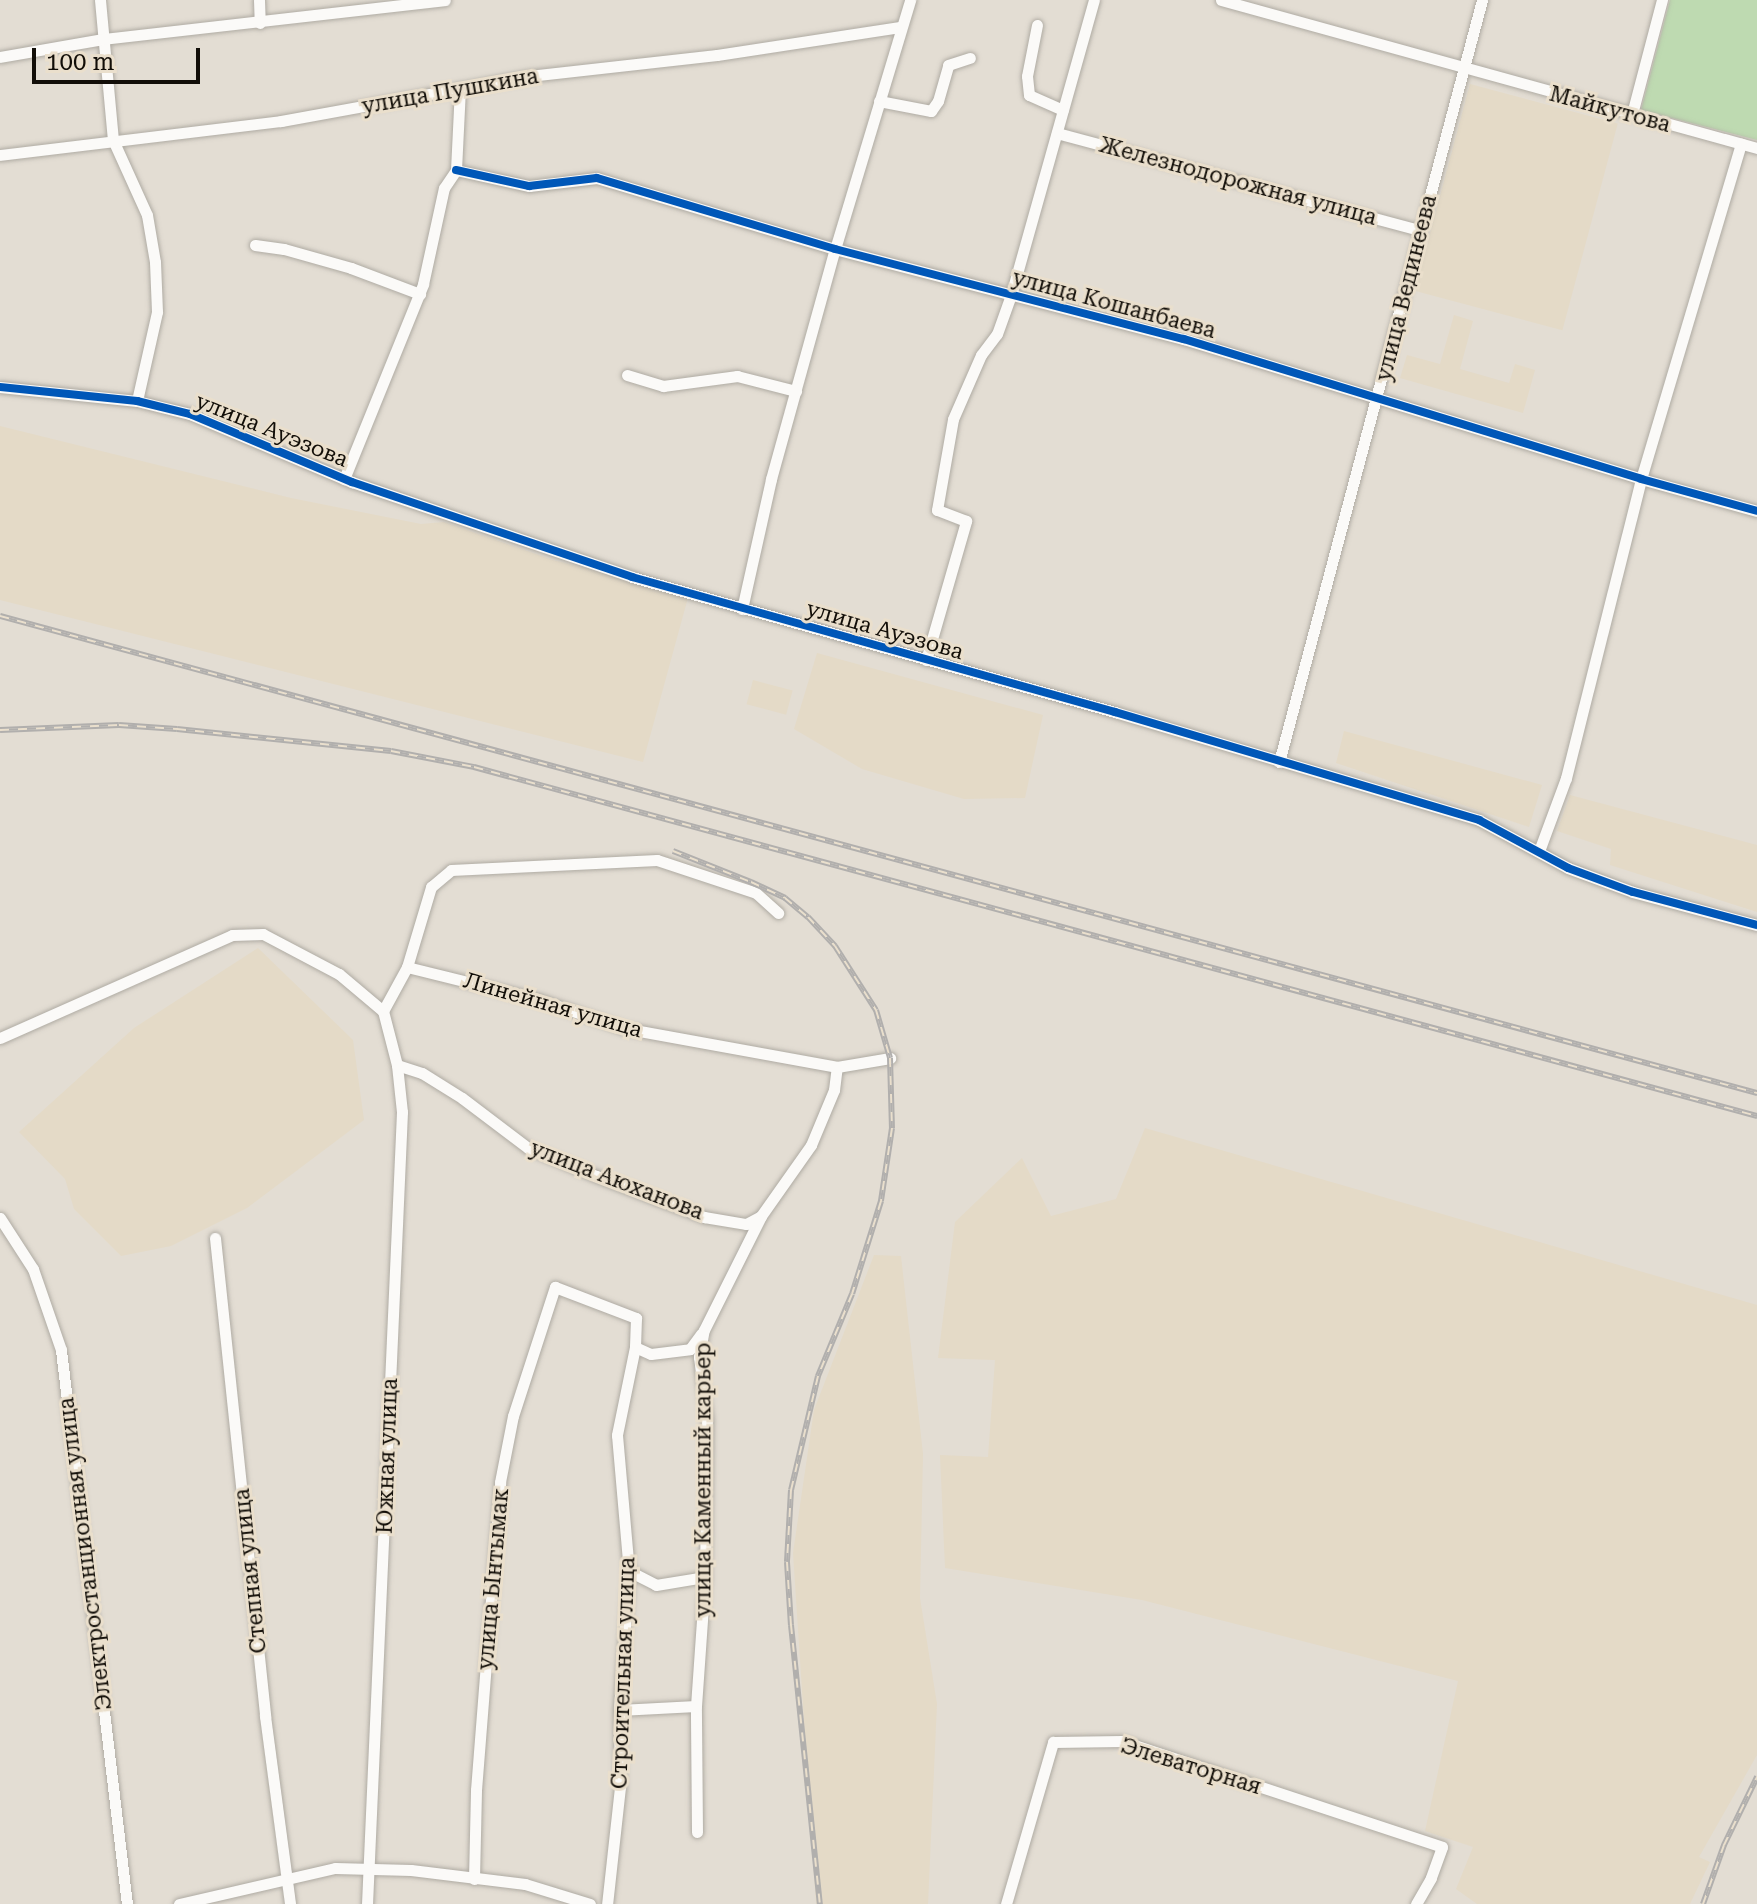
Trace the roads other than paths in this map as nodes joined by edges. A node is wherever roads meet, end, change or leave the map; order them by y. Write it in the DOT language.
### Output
graph roads {
  1 [pos="100,0"];
  2 [pos="259,0"];
  3 [pos="445,0"];
  4 [pos="910,0"];
  5 [pos="1094,0"];
  6 [pos="1221,0"];
  7 [pos="1482,0"];
  8 [pos="1662,0"];
  9 [pos="260,23"];
  10 [pos="1037,25"];
  11 [pos="900,27"];
  12 [pos="103,39"];
  13 [pos="0,57"];
  14 [pos="970,58"];
  15 [pos="1463,70"];
  16 [pos="460,88"];
  17 [pos="879,101"];
  18 [pos="1063,110"];
  19 [pos="1632,114"];
  20 [pos="1057,133"];
  21 [pos="113,140"];
  22 [pos="1741,144"];
  23 [pos="1757,148"];
  24 [pos="0,155"];
  25 [pos="456,170"];
  26 [pos="1420,230"];
  27 [pos="255,245"];
  28 [pos="835,249"];
  29 [pos="420,294"];
  30 [pos="1011,295"];
  31 [pos="627,375"];
  32 [pos="0,387"];
  33 [pos="796,391"];
  34 [pos="1377,400"];
  35 [pos="137,401"];
  36 [pos="344,479"];
  37 [pos="1641,479"];
  38 [pos="1757,511"];
  39 [pos="742,609"];
  40 [pos="926,660"];
  41 [pos="1279,762"];
  42 [pos="1539,851"];
  43 [pos="778,913"];
  44 [pos="1757,925"];
  45 [pos="407,967"];
  46 [pos="383,1011"];
  47 [pos="0,1038"];
  48 [pos="890,1058"];
  49 [pos="397,1065"];
  50 [pos="837,1067"];
  51 [pos="761,1216"];
  52 [pos="0,1218"];
  53 [pos="215,1238"];
  54 [pos="704,1330"];
  55 [pos="635,1347"];
  56 [pos="629,1571"];
  57 [pos="705,1577"];
  58 [pos="696,1706"];
  59 [pos="619,1710"];
  60 [pos="697,1832"];
  61 [pos="369,1868"];
  62 [pos="285,1878"];
  63 [pos="474,1879"];
  64 [pos="127,1904"];
  65 [pos="179,1904"];
  66 [pos="290,1904"];
  67 [pos="367,1904"];
  68 [pos="590,1904"];
  69 [pos="607,1904"];
  70 [pos="1006,1904"];
  71 [pos="1416,1904"];
  1 -- 12 [label="street"];
  2 -- 9 [label="street"];
  3 -- 9 [label="street"];
  4 -- 11 [label="street"];
  5 -- 18 [label="street"];
  6 -- 15 [label="street, Майкутова"];
  7 -- 15 [label="street, улица Вединеева"];
  8 -- 19 [label="street"];
  9 -- 12 [label="street"];
  10 -- 18 [label="street"];
  11 -- 16 [label="street, улица Пушкина"];
  11 -- 17 [label="street"];
  12 -- 13 [label="street"];
  12 -- 21 [label="street"];
  14 -- 17 [label="street"];
  15 -- 19 [label="street, Майкутова"];
  15 -- 26 [label="street, улица Вединеева"];
  16 -- 21 [label="street, улица Пушкина"];
  16 -- 25 [label="street"];
  17 -- 28 [label="street"];
  18 -- 20 [label="street"];
  19 -- 22 [label="street, Майкутова"];
  20 -- 26 [label="street, Железнодорожная улица"];
  20 -- 30 [label="street"];
  21 -- 24 [label="street, улица Пушкина"];
  21 -- 35 [label="street"];
  22 -- 23 [label="street, Майкутова"];
  22 -- 37 [label="street"];
  25 -- 28 [label="street, улица Кошанбаева"];
  25 -- 29 [label="street"];
  26 -- 34 [label="street, улица Вединеева"];
  27 -- 29 [label="street"];
  28 -- 30 [label="street, улица Кошанбаева"];
  28 -- 33 [label="street"];
  29 -- 36 [label="street"];
  30 -- 34 [label="street, улица Кошанбаева"];
  30 -- 40 [label="street"];
  31 -- 33 [label="street"];
  32 -- 35 [label="street, улица Ауэзова"];
  33 -- 39 [label="street"];
  34 -- 37 [label="street, улица Кошанбаева"];
  34 -- 41 [label="street, улица Вединеева"];
  35 -- 36 [label="street, улица Ауэзова"];
  36 -- 39 [label="street, улица Ауэзова"];
  37 -- 38 [label="street, улица Кошанбаева"];
  37 -- 42 [label="street"];
  39 -- 40 [label="street, улица Ауэзова"];
  40 -- 41 [label="street, улица Ауэзова"];
  41 -- 42 [label="street, улица Ауэзова"];
  42 -- 44 [label="street, улица Ауэзова"];
  43 -- 45 [label="street"];
  45 -- 46 [label="street"];
  45 -- 50 [label="street, Линейная улица"];
  46 -- 47 [label="street"];
  46 -- 49 [label="street, Южная улица"];
  48 -- 50 [label="street, Линейная улица"];
  49 -- 51 [label="street, улица Аюханова"];
  49 -- 61 [label="street, Южная улица"];
  50 -- 51 [label="street, улица Каменный карьер"];
  51 -- 54 [label="street, улица Каменный карьер"];
  52 -- 64 [label="street, Электростанционная улица"];
  53 -- 62 [label="street, Степная улица"];
  54 -- 55 [label="street"];
  54 -- 57 [label="street, улица Каменный карьер"];
  55 -- 56 [label="street, Строительная улица"];
  55 -- 63 [label="street, улица Ынтымак"];
  56 -- 57 [label="street"];
  56 -- 59 [label="street, Строительная улица"];
  57 -- 58 [label="street, улица Каменный карьер"];
  58 -- 59 [label="street"];
  58 -- 60 [label="street, улица Каменный карьер"];
  59 -- 69 [label="street, Строительная улица"];
  61 -- 62 [label="street"];
  61 -- 63 [label="street"];
  61 -- 67 [label="street, Южная улица"];
  62 -- 65 [label="street"];
  62 -- 66 [label="street, Степная улица"];
  63 -- 68 [label="street"];
  70 -- 71 [label="street, Элеваторная"];
}
